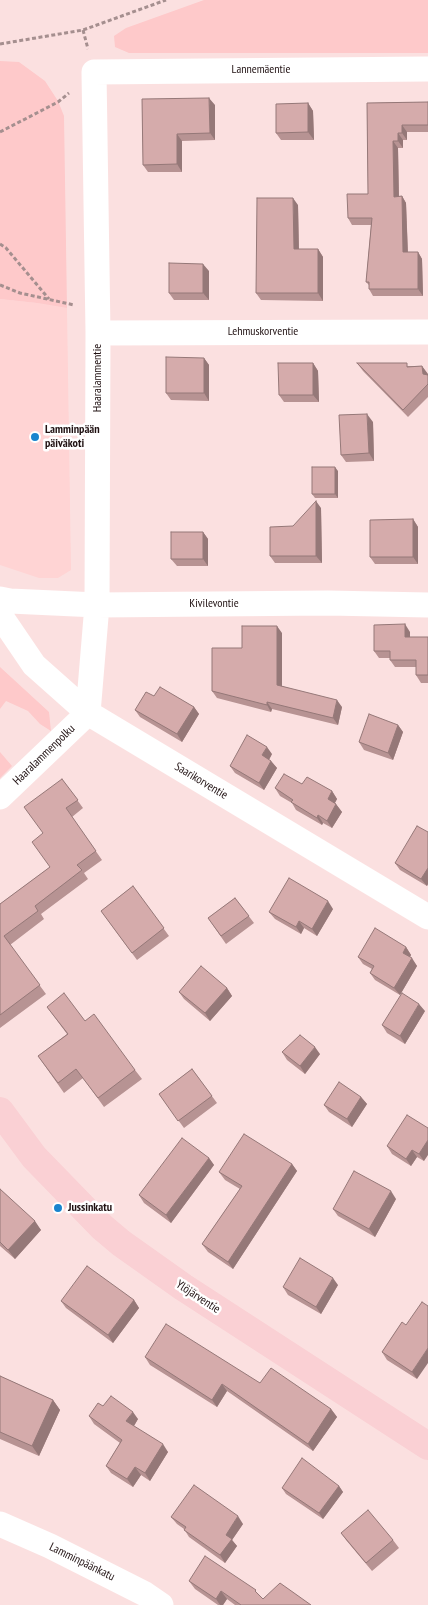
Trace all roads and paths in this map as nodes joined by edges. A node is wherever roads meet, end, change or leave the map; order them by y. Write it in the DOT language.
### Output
graph roads {
  1 [pos="166,0"];
  2 [pos="0,44"];
  3 [pos="428,69"];
  4 [pos="94,72"];
  5 [pos="0,132"];
  6 [pos="0,244"];
  7 [pos="0,285"];
  8 [pos="49,300"];
  9 [pos="98,321"];
  10 [pos="428,332"];
  11 [pos="0,599"];
  12 [pos="97,605"];
  13 [pos="428,605"];
  14 [pos="0,615"];
  15 [pos="88,713"];
  16 [pos="0,797"];
  17 [pos="428,917"];
  18 [pos="0,1111"];
  19 [pos="428,1446"];
  20 [pos="0,1524"];
  21 [pos="161,1605"];
  1 -- 2 [label="path"];
  3 -- 4 [label="street, Lannemäentie"];
  4 -- 5 [label="path"];
  4 -- 9 [label="street, Haaralammentie"];
  6 -- 8 [label="path"];
  7 -- 8 [label="path"];
  8 -- 9 [label="path"];
  9 -- 10 [label="street, Lehmuskorventie"];
  9 -- 12 [label="street, Haaralammentie"];
  11 -- 12 [label="street, Kivilevontie"];
  12 -- 13 [label="street, Kivilevontie"];
  12 -- 15 [label="street, Haaralammentie"];
  14 -- 15 [label="street, Saarikorventie"];
  15 -- 16 [label="street, Haaralammenpolku"];
  15 -- 17 [label="street, Saarikorventie"];
  18 -- 19 [label="main road, Ylöjärventie"];
  20 -- 21 [label="street, Lamminpäänkatu"];
}
